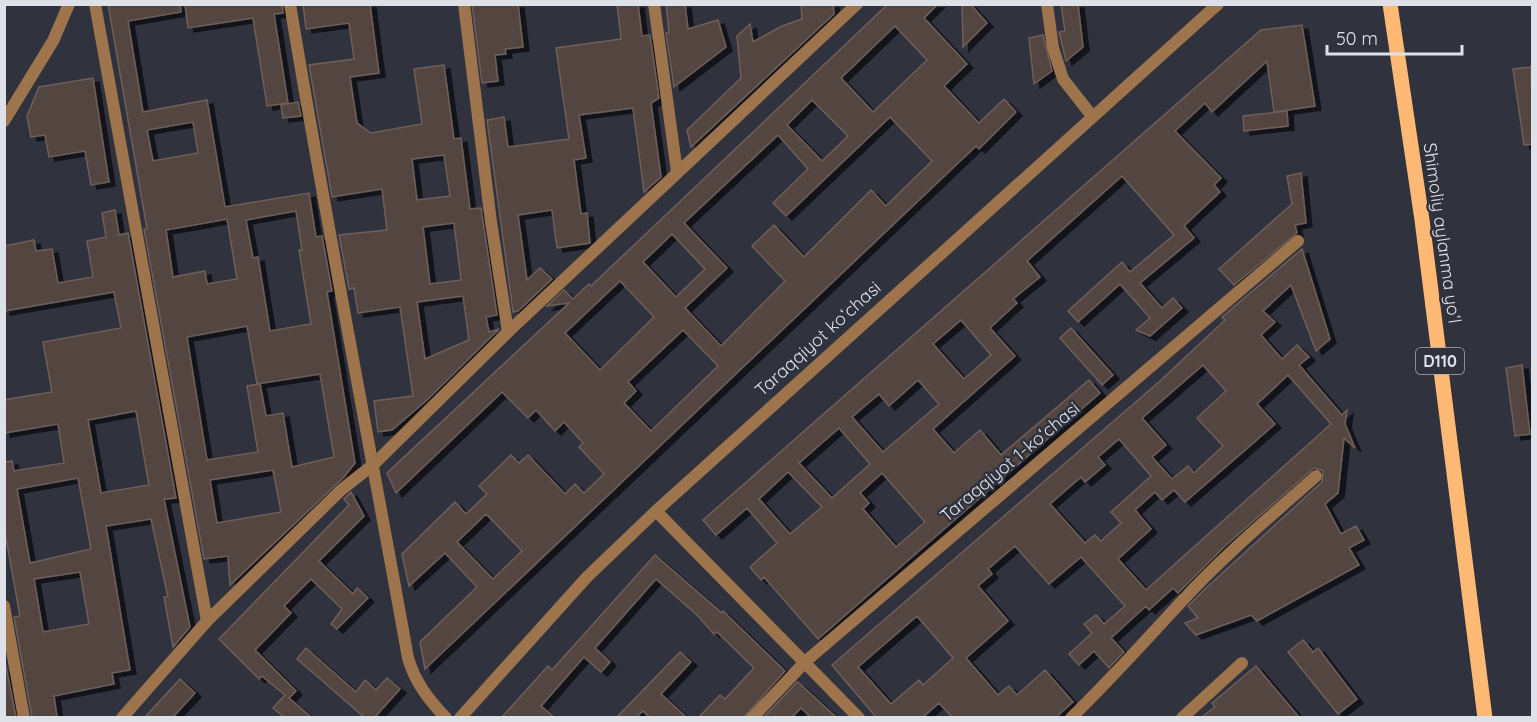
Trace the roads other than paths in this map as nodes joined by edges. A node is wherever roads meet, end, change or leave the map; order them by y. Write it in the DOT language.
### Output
graph roads {
  1 [pos="69,4"];
  2 [pos="95,4"];
  3 [pos="290,4"];
  4 [pos="464,4"];
  5 [pos="654,4"];
  6 [pos="1047,4"];
  7 [pos="1218,4"];
  8 [pos="1390,4"];
  9 [pos="853,6"];
  10 [pos="1092,116"];
  11 [pos="4,122"];
  12 [pos="676,171"];
  13 [pos="1298,241"];
  14 [pos="508,332"];
  15 [pos="374,464"];
  16 [pos="1316,476"];
  17 [pos="656,511"];
  18 [pos="4,606"];
  19 [pos="207,621"];
  20 [pos="806,661"];
  21 [pos="1242,663"];
  22 [pos="24,717"];
  23 [pos="122,717"];
  24 [pos="446,717"];
  25 [pos="460,717"];
  26 [pos="752,717"];
  27 [pos="859,717"];
  28 [pos="1071,717"];
  29 [pos="1182,717"];
  30 [pos="1485,717"];
  1 -- 11 [label="street"];
  2 -- 19 [label="street"];
  3 -- 15 [label="street"];
  4 -- 14 [label="street"];
  5 -- 12 [label="street"];
  6 -- 10 [label="street"];
  7 -- 10 [label="street, Taraqqiyot koʻchasi"];
  8 -- 30 [label="main road, Shimoliy aylanma yoʻl / D110"];
  9 -- 12 [label="street"];
  10 -- 17 [label="street, Taraqqiyot koʻchasi"];
  12 -- 14 [label="street"];
  13 -- 20 [label="street, Taraqqiyot 1-koʻchasi"];
  14 -- 15 [label="street"];
  15 -- 19 [label="street"];
  15 -- 24 [label="street"];
  16 -- 28 [label="street"];
  17 -- 20 [label="street"];
  17 -- 25 [label="street, Taraqqiyot koʻchasi"];
  18 -- 22 [label="street"];
  19 -- 23 [label="street"];
  20 -- 26 [label="street, Taraqqiyot 1-koʻchasi"];
  20 -- 27 [label="street"];
  21 -- 29 [label="street"];
}
